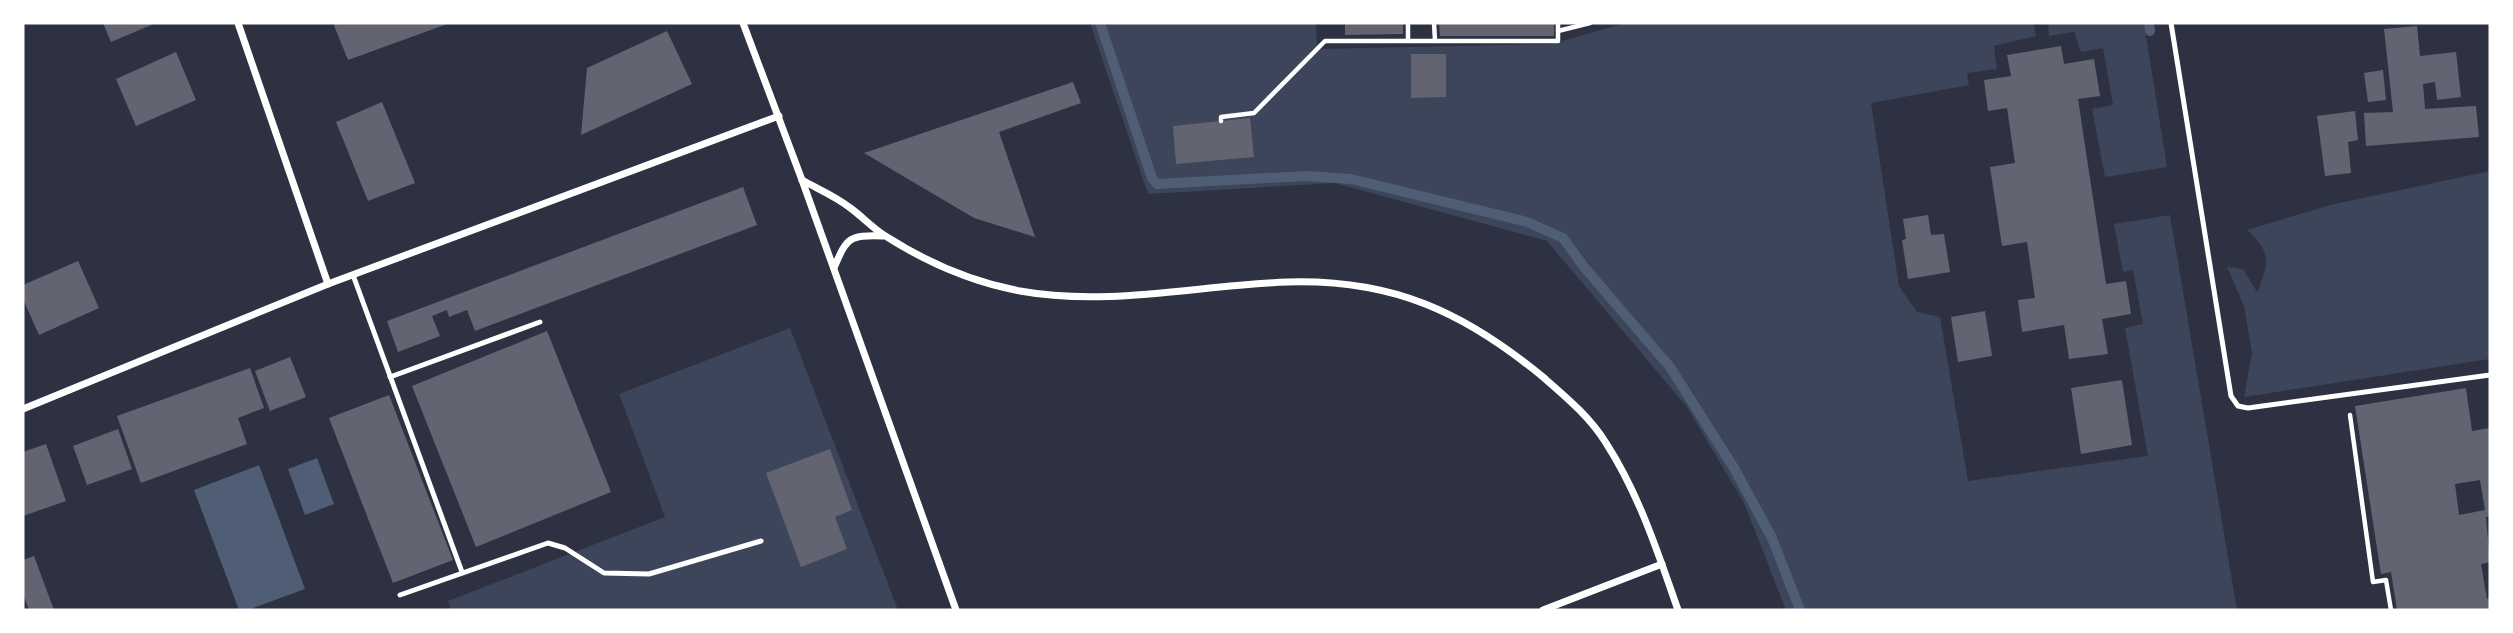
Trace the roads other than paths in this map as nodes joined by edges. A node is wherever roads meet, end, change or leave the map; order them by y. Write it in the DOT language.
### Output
graph roads {
  1 [pos="238,23"];
  2 [pos="744,23"];
  3 [pos="2171,23"];
  4 [pos="779,116"];
  5 [pos="802,180"];
  6 [pos="884,236"];
  7 [pos="834,268"];
  8 [pos="353,275"];
  9 [pos="328,284"];
  10 [pos="540,322"];
  11 [pos="2490,375"];
  12 [pos="390,377"];
  13 [pos="23,409"];
  14 [pos="761,541"];
  15 [pos="1662,564"];
  16 [pos="463,572"];
  17 [pos="400,595"];
  18 [pos="956,610"];
  19 [pos="1543,610"];
  20 [pos="1678,610"];
  1 -- 9 [label="street"];
  2 -- 4 [label="street"];
  3 -- 11 [label="lane"];
  4 -- 5 [label="street"];
  4 -- 8 [label="street"];
  5 -- 6 [label="street"];
  5 -- 7 [label="street"];
  6 -- 7 [label="street"];
  6 -- 15 [label="street"];
  7 -- 18 [label="street"];
  8 -- 9 [label="street"];
  8 -- 12 [label="lane"];
  9 -- 13 [label="street"];
  10 -- 12 [label="lane"];
  12 -- 16 [label="lane"];
  14 -- 16 [label="lane"];
  15 -- 19 [label="street"];
  15 -- 20 [label="street"];
  16 -- 17 [label="lane"];
}
